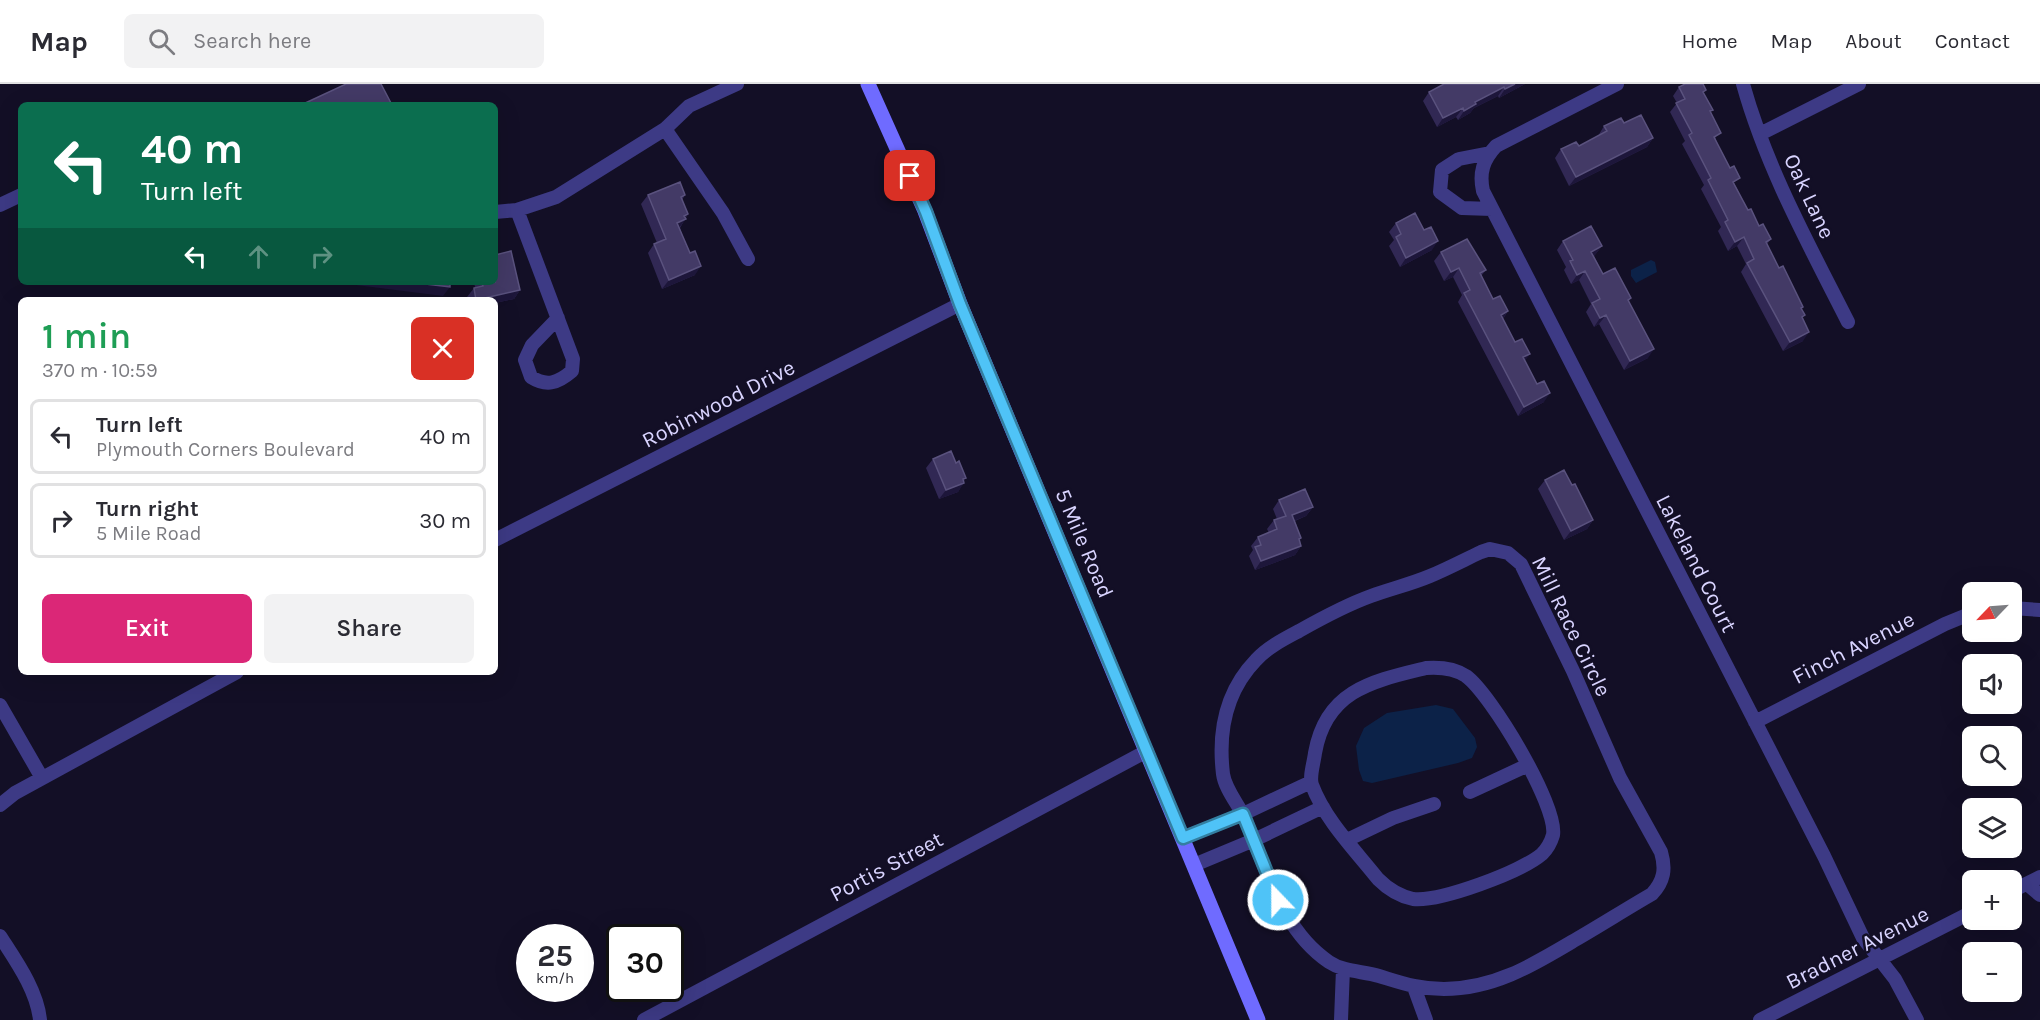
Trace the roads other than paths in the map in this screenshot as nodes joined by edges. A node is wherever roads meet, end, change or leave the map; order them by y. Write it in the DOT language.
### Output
graph roads {
  1 [pos="737,84"];
  2 [pos="868,84"];
  3 [pos="1617,84"];
  4 [pos="1743,84"];
  5 [pos="1858,84"];
  6 [pos="713,88"];
  7 [pos="665,129"];
  8 [pos="1760,134"];
  9 [pos="1490,153"];
  10 [pos="18,196"];
  11 [pos="0,205"];
  12 [pos="1492,209"];
  13 [pos="517,210"];
  14 [pos="498,212"];
  15 [pos="748,259"];
  16 [pos="960,304"];
  17 [pos="558,318"];
  18 [pos="1848,322"];
  19 [pos="498,538"];
  20 [pos="2022,609"];
  21 [pos="2040,610"];
  22 [pos="1962,617"];
  23 [pos="231,675"];
  24 [pos="0,705"];
  25 [pos="1755,722"];
  26 [pos="1148,751"];
  27 [pos="1528,765"];
  28 [pos="42,778"];
  29 [pos="1311,782"];
  30 [pos="1470,792"];
  31 [pos="1434,804"];
  32 [pos="0,805"];
  33 [pos="1323,807"];
  34 [pos="1243,814"];
  35 [pos="1183,838"];
  36 [pos="1254,840"];
  37 [pos="1347,840"];
  38 [pos="1194,865"];
  39 [pos="2040,877"];
  40 [pos="2027,884"];
  41 [pos="2022,886"];
  42 [pos="2040,896"];
  43 [pos="1962,917"];
  44 [pos="0,936"];
  45 [pos="1880,959"];
  46 [pos="1343,969"];
  47 [pos="1414,987"];
  48 [pos="40,1020"];
  49 [pos="644,1020"];
  50 [pos="1258,1020"];
  51 [pos="1341,1020"];
  52 [pos="1426,1020"];
  53 [pos="1760,1020"];
  54 [pos="1917,1020"];
  1 -- 6 [label="street"];
  2 -- 16 [label="street, 5 Mile Road"];
  3 -- 9 [label="street"];
  4 -- 8 [label="street, Oak Lane"];
  5 -- 8 [label="street"];
  6 -- 7 [label="street"];
  7 -- 13 [label="street"];
  7 -- 15 [label="street"];
  8 -- 18 [label="street, Oak Lane"];
  9 -- 12 [label="street, Lakeland Court"];
  9 -- 12 [label="street"];
  10 -- 11 [label="street"];
  12 -- 25 [label="street, Lakeland Court"];
  13 -- 14 [label="street"];
  13 -- 17 [label="street"];
  16 -- 19 [label="street, Robinwood Drive"];
  16 -- 26 [label="street, 5 Mile Road"];
  17 -- 17 [label="street"];
  20 -- 21 [label="street"];
  22 -- 25 [label="street, Finch Avenue"];
  23 -- 28 [label="street"];
  24 -- 28 [label="street"];
  25 -- 45 [label="street, Lakeland Court"];
  26 -- 35 [label="street, 5 Mile Road"];
  26 -- 49 [label="street, Portis Street"];
  27 -- 29 [label="street"];
  27 -- 30 [label="street"];
  27 -- 37 [label="street"];
  28 -- 32 [label="street"];
  29 -- 33 [label="street"];
  29 -- 34 [label="street"];
  31 -- 37 [label="street"];
  33 -- 36 [label="street"];
  33 -- 37 [label="street"];
  34 -- 35 [label="street"];
  34 -- 36 [label="street, Mill Race Circle"];
  34 -- 47 [label="street, Mill Race Circle"];
  35 -- 38 [label="street, 5 Mile Road"];
  36 -- 38 [label="street"];
  36 -- 46 [label="street, Mill Race Circle"];
  38 -- 50 [label="street, 5 Mile Road"];
  39 -- 40 [label="street"];
  40 -- 41 [label="street"];
  40 -- 42 [label="street"];
  43 -- 45 [label="street, Bradner Avenue"];
  44 -- 48 [label="street"];
  45 -- 53 [label="street, Bradner Avenue"];
  45 -- 54 [label="street, Lakeland Court"];
  46 -- 47 [label="street, Mill Race Circle"];
  46 -- 51 [label="street"];
  47 -- 52 [label="street"];
}
